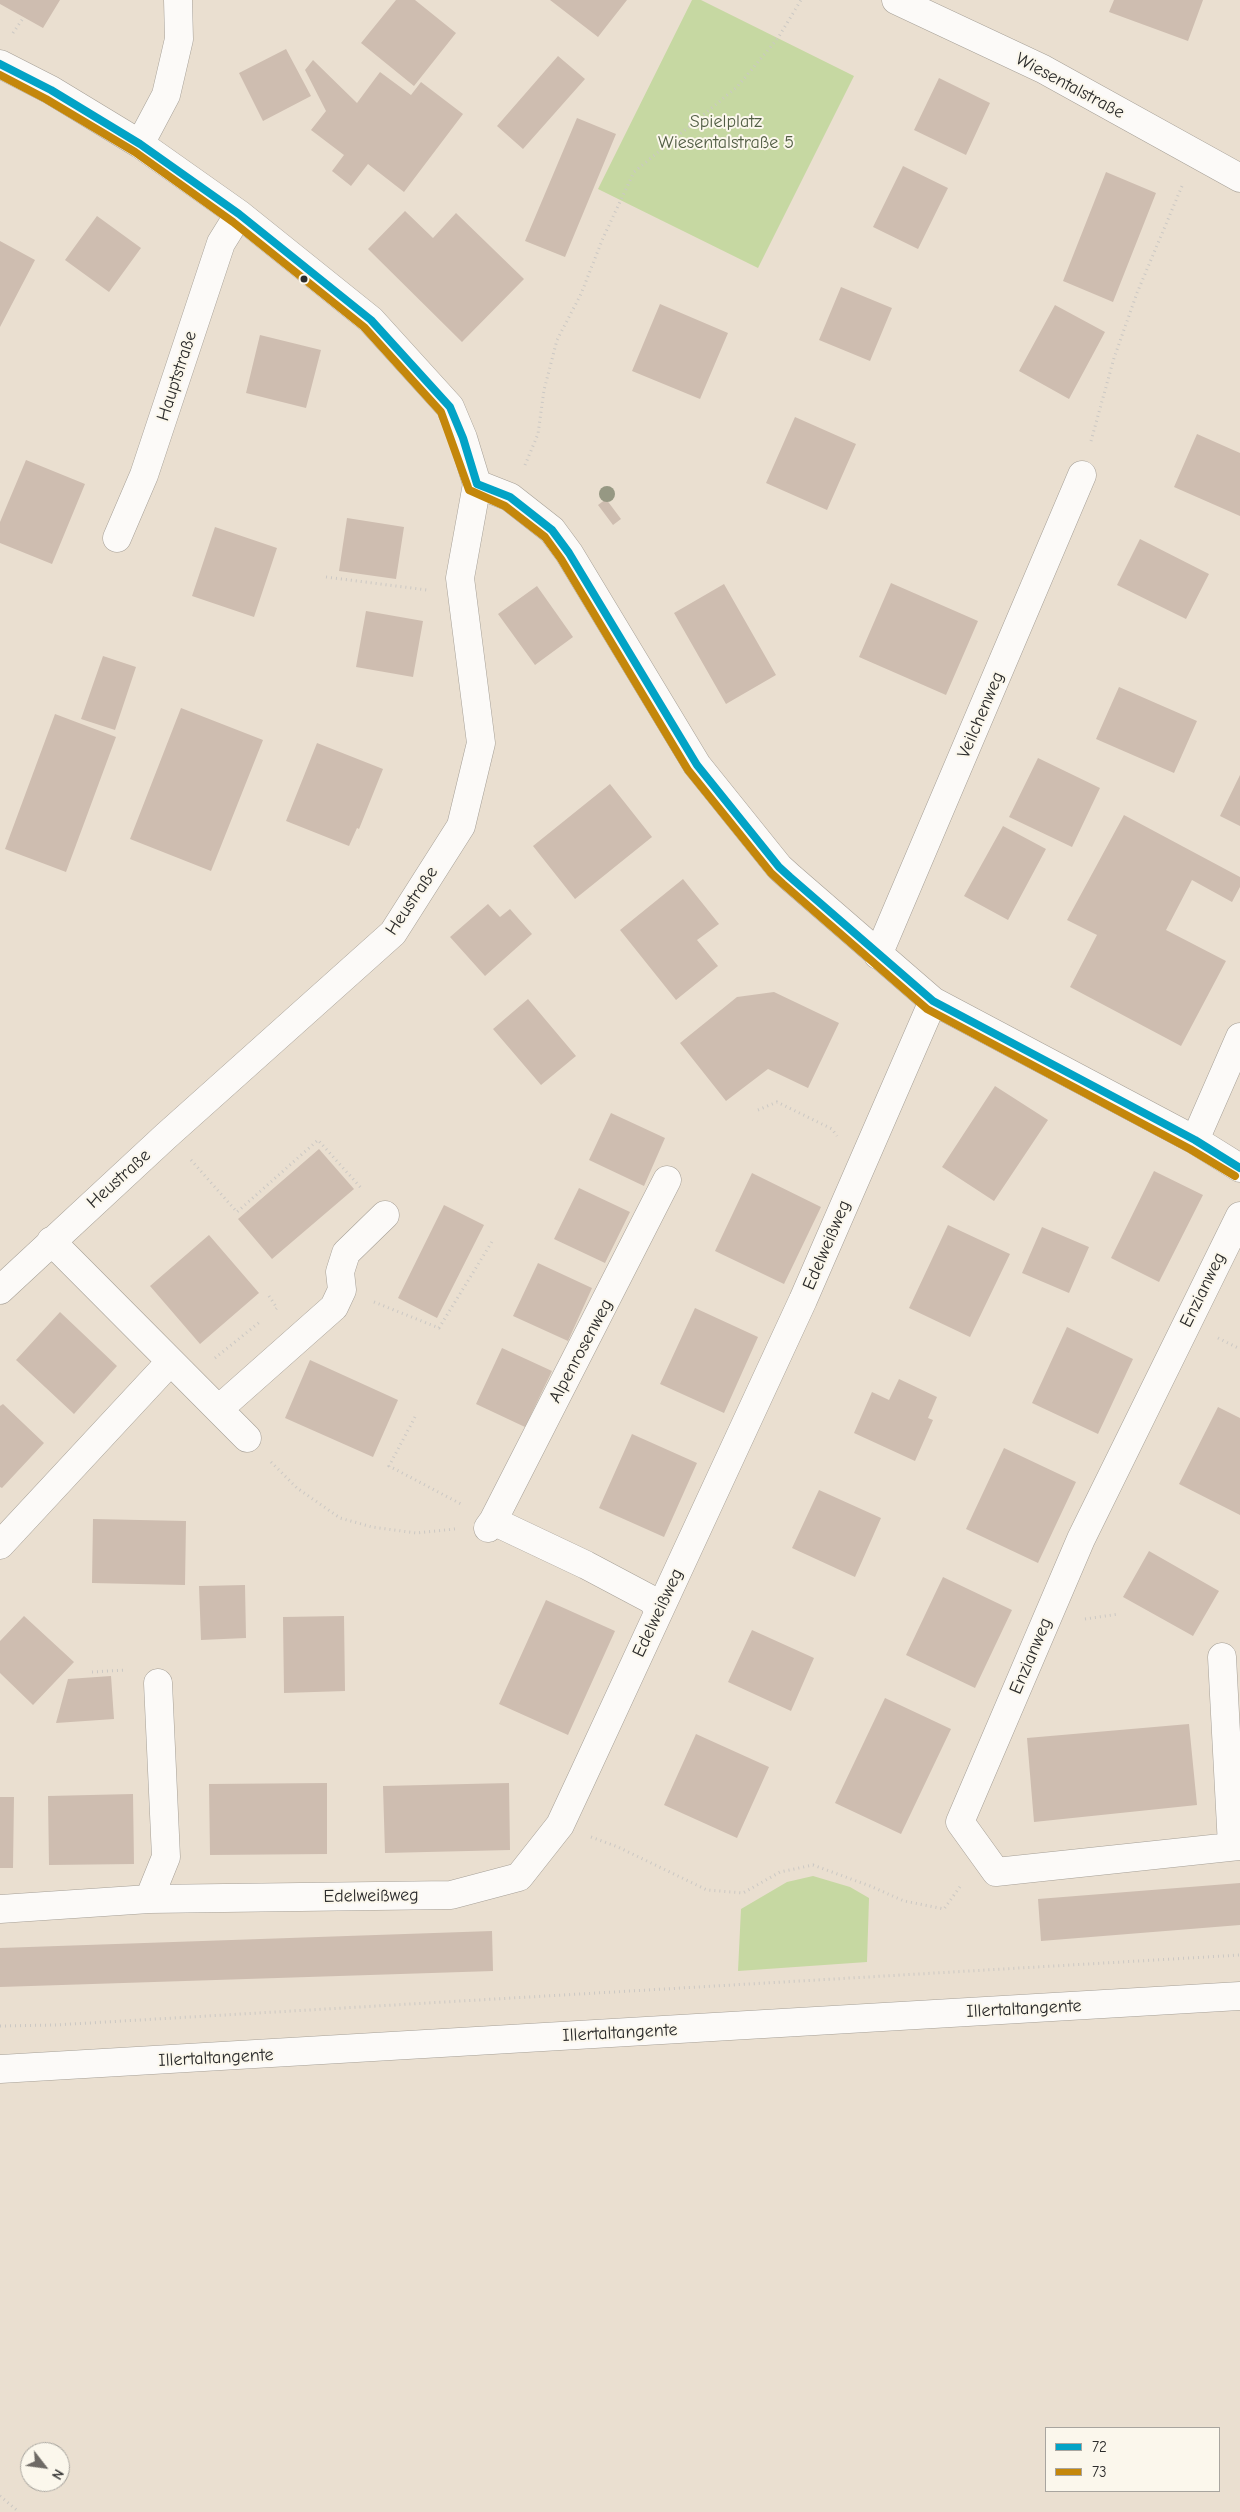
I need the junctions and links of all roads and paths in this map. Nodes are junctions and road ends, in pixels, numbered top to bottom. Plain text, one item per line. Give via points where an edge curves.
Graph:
1 (178, 0) edge
2 (801, 0) edge
3 (896, 0) edge
4 (0, 64) edge
5 (140, 144) junction
6 (1197, 154) junction
7 (1240, 178) edge
8 (239, 214) junction
9 (1082, 475) joint
10 (477, 484) junction
11 (510, 497) junction
12 (117, 538) dead end
13 (326, 577) dead end
14 (463, 595) junction
15 (878, 954) junction
16 (933, 1001) junction
17 (1240, 1037) edge
18 (758, 1110) dead end
19 (166, 1136) junction
20 (1195, 1140) junction
21 (1240, 1168) edge
22 (859, 1170) junction
23 (667, 1180) dead end
24 (385, 1215) joint
25 (1240, 1216) edge
26 (493, 1240) dead end
27 (51, 1241) junction
28 (0, 1290) edge
29 (342, 1290) junction
30 (269, 1296) dead end
31 (270, 1314) dead end
32 (263, 1320) dead end
33 (180, 1370) junction
34 (220, 1408) junction
35 (416, 1417) dead end
36 (248, 1438) joint
37 (491, 1525) junction
38 (0, 1545) edge
39 (659, 1611) junction
40 (1222, 1657) dead end
41 (158, 1683) dead end
42 (560, 1826) junction
43 (1236, 1846) edge
44 (985, 1857) junction
45 (149, 1899) junction
46 (0, 1909) edge
47 (1240, 1955) edge
48 (1240, 1996) edge
49 (0, 2026) edge
50 (0, 2069) edge
51 (0, 2496) edge
52 (19, 2512) edge

1 - 5 street via 179,39 166,95
2 - 11 path via 778,38 737,87 634,172 581,294 556,340 538,434
3 - 6 street, Wiesentalstraße via 1043,69
4 - 5 street via 52,90
5 - 8 street
6 - 7 street, Wiesentalstraße
6 - 9 path via 1164,224 1114,358
8 - 10 street via 371,320 438,393 450,407
8 - 12 street, Hauptstraße via 221,242 144,475
9 - 15 street, Veilchenweg
10 - 11 street
10 - 14 street, Heustraße via 460,578
11 - 15 street via 552,530 569,553 698,764 779,867
13 - 14 path
14 - 19 street, Heustraße via 481,743 461,826 393,933
15 - 16 street
16 - 20 street
16 - 22 street, Edelweißweg
17 - 20 street
18 - 22 path via 777,1102 832,1129
19 - 24 path via 176,1143 237,1212 318,1140
19 - 27 street, Heustraße
20 - 21 street
22 - 39 street, Edelweißweg via 803,1300
23 - 37 street, Alpenrosenweg
24 - 29 street via 346,1253 340,1272
25 - 44 street, Enzianweg via 1081,1539 960,1822
26 - 29 path via 440,1328
27 - 28 street, Heustraße
27 - 33 street
29 - 34 street via 334,1307
30 - 31 path via 277,1308
32 - 33 path
33 - 34 street
33 - 38 street
34 - 36 street
35 - 37 path via 389,1466
36 - 37 path via 297,1488 340,1518 372,1527 416,1533
37 - 39 street via 652,1600
39 - 42 street, Edelweißweg
40 - 43 street
41 - 45 street via 166,1857
42 - 44 path via 618,1847 707,1890 743,1893 780,1872 813,1865 904,1901 944,1909
42 - 45 street, Edelweißweg via 519,1877 452,1894
43 - 44 street, Enzianweg via 996,1872
45 - 46 street, Edelweißweg
47 - 49 path
48 - 50 street, Illertaltangente
51 - 52 path

